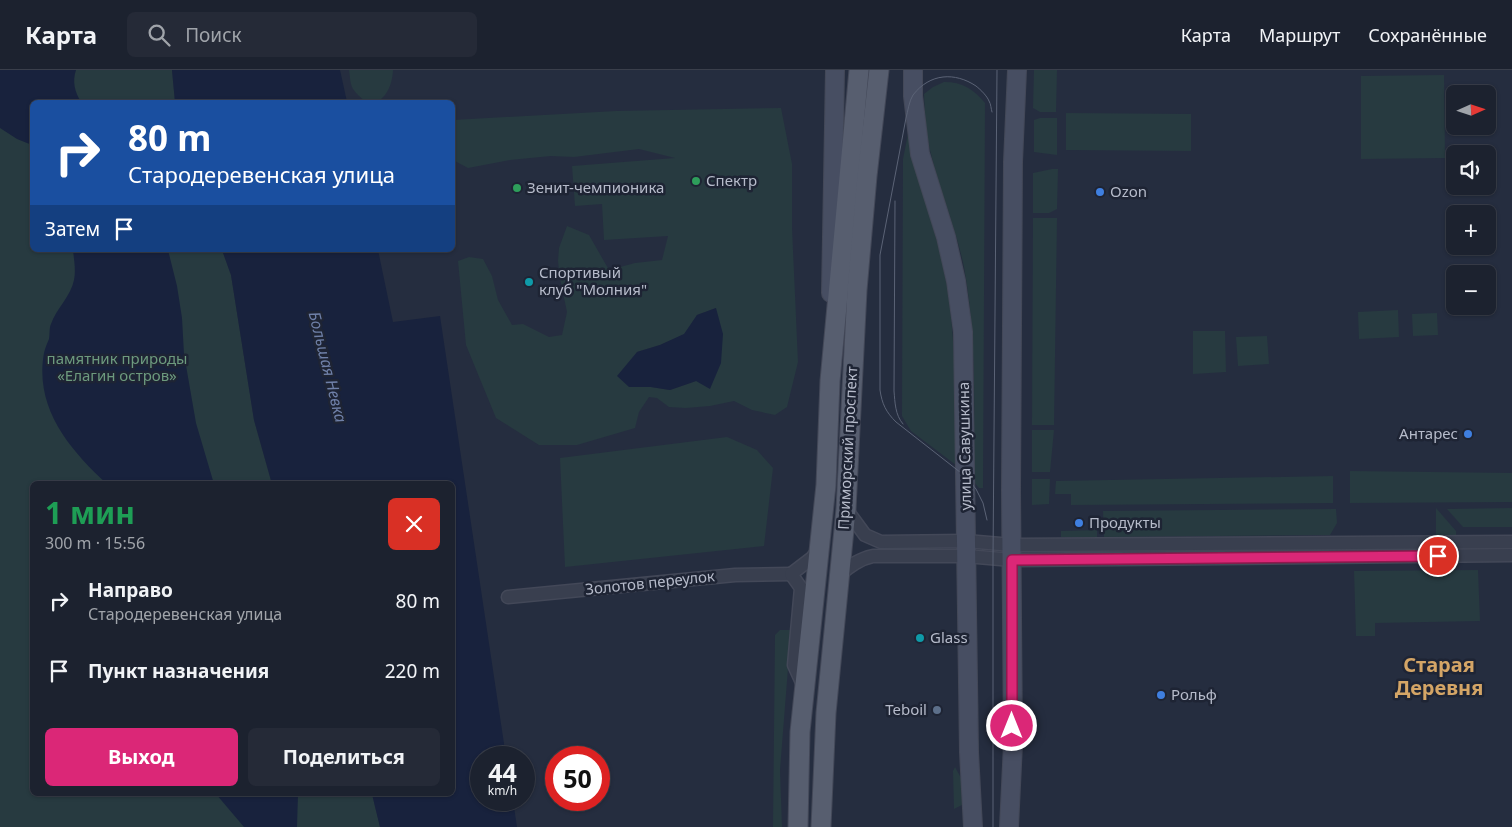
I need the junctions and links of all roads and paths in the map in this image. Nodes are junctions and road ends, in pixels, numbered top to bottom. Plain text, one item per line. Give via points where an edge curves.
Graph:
1 (835, 70) edge
2 (859, 70) edge
3 (879, 70) edge
4 (913, 70) edge
5 (1017, 70) edge
6 (830, 381) junction
7 (846, 509) junction
8 (1512, 542) edge
9 (820, 548) junction
10 (966, 549) junction
11 (1012, 552) junction
12 (1512, 555) edge
13 (791, 574) junction
14 (839, 575) junction
15 (508, 597) dead end
16 (805, 688) junction
17 (798, 827) edge
18 (822, 827) edge
19 (973, 827) edge
20 (1009, 827) edge

1 - 6 main road, Приморский проспект
2 - 6 main road, Приморский проспект
3 - 7 main road, Приморский проспект via 857,290
4 - 10 main road, улица Савушкина via 912,96 920,154 948,246 963,332
5 - 11 main road via 1013,162
6 - 9 main road, Приморский проспект
7 - 10 street via 865,535 881,542
7 - 14 main road, Приморский проспект
8 - 11 street
9 - 13 street
9 - 16 main road, Приморский проспект
10 - 11 street
10 - 14 street via 863,558
10 - 19 main road, улица Савушкина
11 - 12 street
11 - 20 main road
13 - 15 street, Золотов переулок via 735,575
13 - 16 street via 801,588 794,665
14 - 18 main road, Приморский проспект via 826,713
16 - 17 main road, Приморский проспект via 800,732

